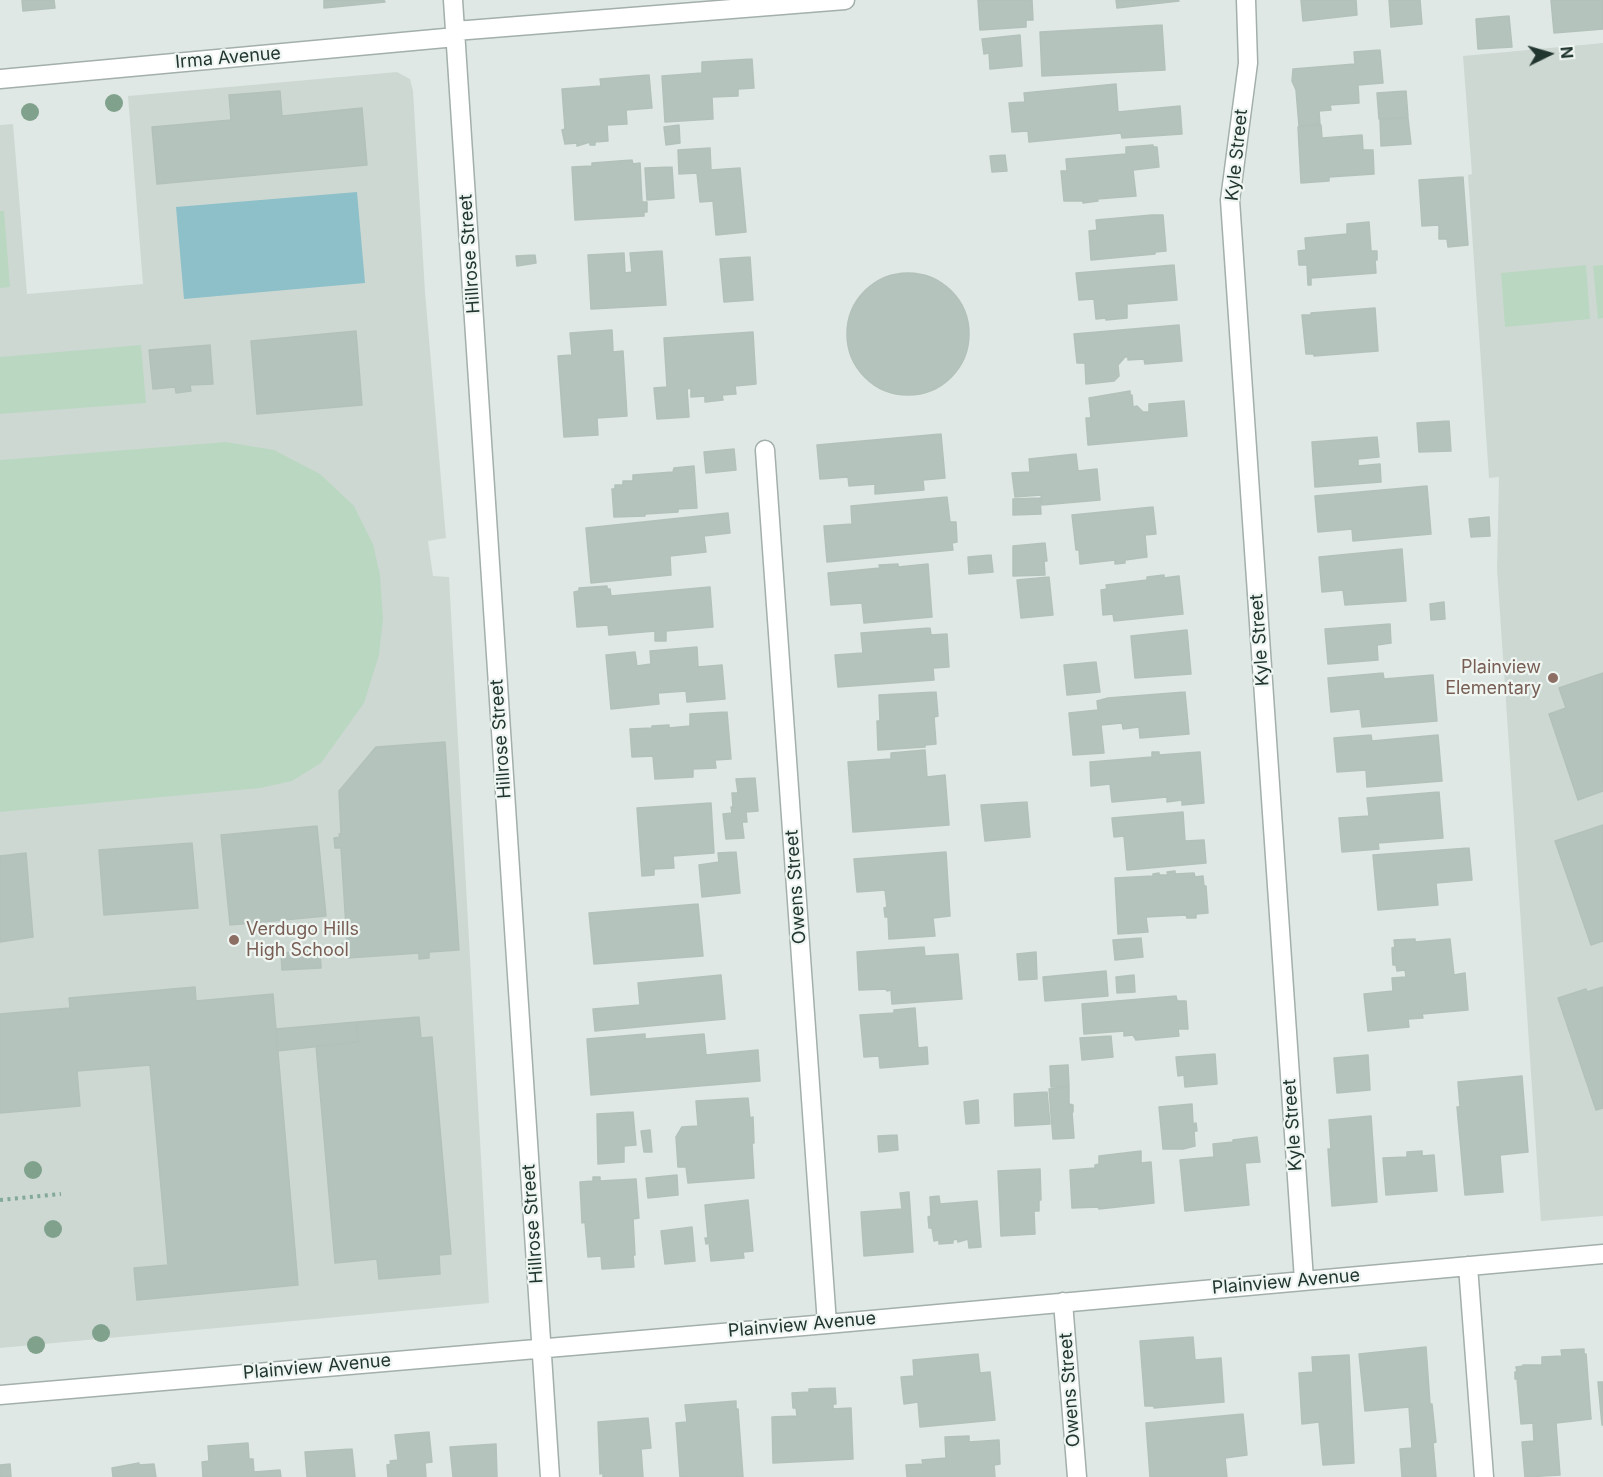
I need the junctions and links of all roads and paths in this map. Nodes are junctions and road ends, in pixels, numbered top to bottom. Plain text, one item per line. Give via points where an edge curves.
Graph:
1 (453, 0) edge
2 (845, 0) edge
3 (1246, 0) edge
4 (456, 34) junction
5 (0, 79) edge
6 (765, 450) dead end
7 (62, 1194) dead end
8 (0, 1200) edge
9 (1603, 1254) edge
10 (1468, 1266) junction
11 (1304, 1280) junction
12 (1063, 1302) junction
13 (827, 1324) junction
14 (541, 1347) junction
15 (0, 1395) edge
16 (550, 1477) edge
17 (1077, 1477) edge
18 (1484, 1477) edge

1 - 4 street, Hillrose Street
2 - 4 street, Irma Avenue
3 - 11 street, Kyle Street via 1248,63 1230,200
4 - 5 street, Irma Avenue
4 - 14 street, Hillrose Street
6 - 13 street, Owens Street
7 - 8 path
9 - 10 street, Plainview Avenue
10 - 11 street, Plainview Avenue
10 - 18 street
11 - 12 street, Plainview Avenue
12 - 13 street, Plainview Avenue
12 - 17 street, Owens Street
13 - 14 street, Plainview Avenue
14 - 15 street, Plainview Avenue
14 - 16 street, Hillrose Street

